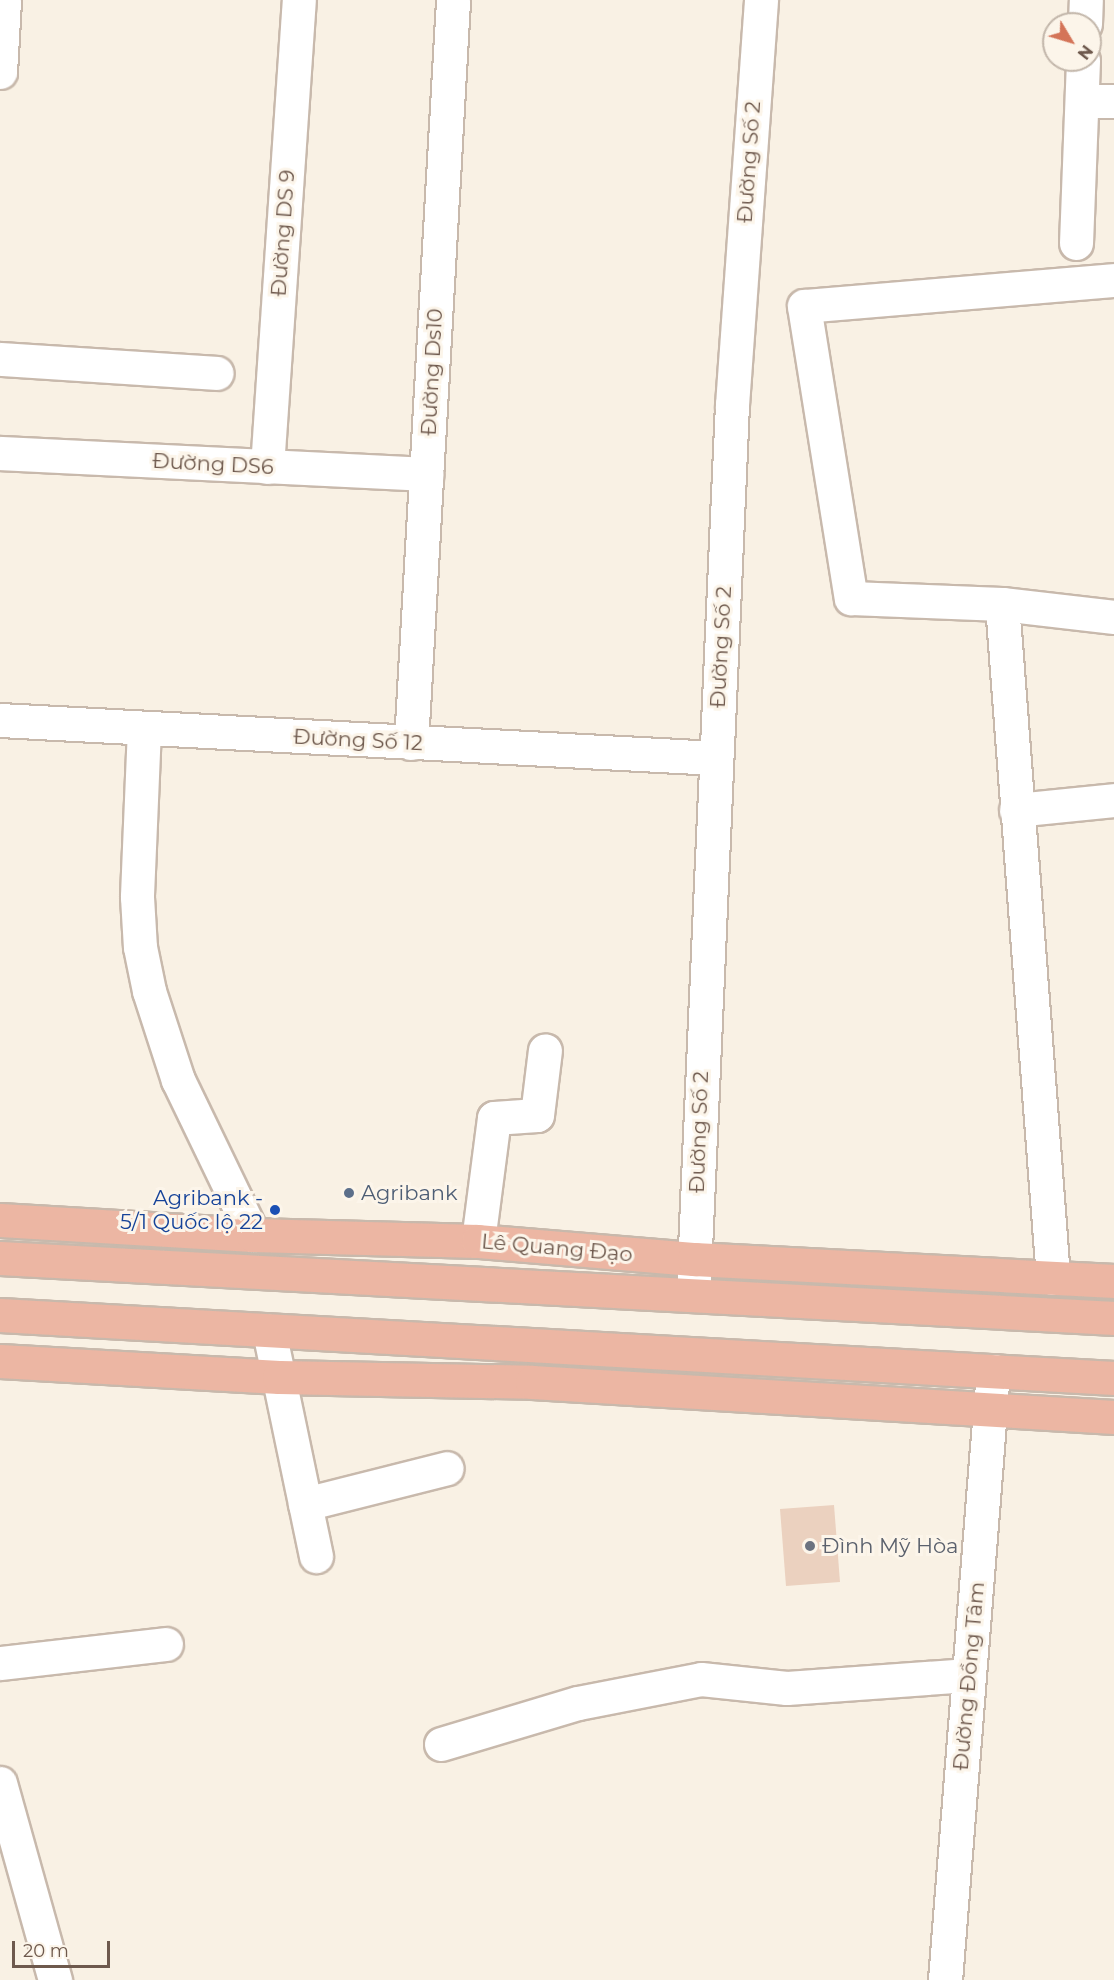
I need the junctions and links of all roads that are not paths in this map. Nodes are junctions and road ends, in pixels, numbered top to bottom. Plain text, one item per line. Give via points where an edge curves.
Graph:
1 (4, 0) edge
2 (299, 0) edge
3 (453, 0) edge
4 (761, 0) edge
5 (0, 72) edge
6 (1083, 72) edge
7 (1082, 101) junction
8 (1114, 101) edge
9 (1076, 243) dead end
10 (1114, 280) edge
11 (0, 359) edge
12 (217, 373) dead end
13 (0, 453) edge
14 (267, 466) junction
15 (426, 474) junction
16 (1002, 604) junction
17 (1114, 617) edge
18 (0, 720) edge
19 (144, 728) junction
20 (411, 743) junction
21 (715, 758) junction
22 (1114, 800) edge
23 (1016, 810) junction
24 (545, 1050) dead end
25 (0, 1220) edge
26 (253, 1236) junction
27 (478, 1242) junction
28 (0, 1258) edge
29 (694, 1259) junction
30 (1053, 1278) junction
31 (1114, 1281) edge
32 (693, 1294) junction
33 (0, 1316) edge
34 (1114, 1318) edge
35 (269, 1331) junction
36 (0, 1361) edge
37 (993, 1371) junction
38 (279, 1377) junction
39 (1114, 1378) edge
40 (991, 1410) junction
41 (1114, 1417) edge
42 (447, 1468) dead end
43 (305, 1504) junction
44 (316, 1556) dead end
45 (166, 1644) dead end
46 (0, 1663) edge
47 (969, 1675) junction
48 (441, 1744) dead end
49 (3, 1802) edge
50 (55, 1980) edge
51 (945, 1980) edge

1 - 5 street
2 - 14 street, Đường DS 9
3 - 15 street, Đường Ds10
4 - 21 street, Đường Số 2 via 732,405
6 - 7 street
7 - 8 street
7 - 9 street
10 - 16 street via 804,306 851,598
11 - 12 street
13 - 14 street, Đường DS6
14 - 15 street, Đường DS6
15 - 20 street, Đường Ds10
16 - 17 street
16 - 23 street
18 - 19 street, Đường Số 12
19 - 20 street, Đường Số 12
19 - 26 street via 137,897 140,947 147,980 178,1080
20 - 21 street, Đường Số 12
21 - 29 street, Đường Số 2
22 - 23 street
23 - 30 street
24 - 27 street via 537,1115 494,1118
25 - 26 highway, Lê Quang Đạo
26 - 27 highway, Lê Quang Đạo
27 - 29 highway, Lê Quang Đạo
28 - 32 highway, Lê Quang Đạo
29 - 30 highway, Lê Quang Đạo
29 - 32 street, Đường Số 2
30 - 31 highway, Lê Quang Đạo
32 - 34 highway, Lê Quang Đạo
33 - 35 highway
35 - 37 highway
35 - 38 street
36 - 38 highway
37 - 39 highway
37 - 40 street, Đường Đồng Tâm
38 - 40 highway via 532,1382
38 - 43 street
40 - 41 highway
40 - 47 street, Đường Đồng Tâm
42 - 43 street
43 - 44 street
45 - 46 street
47 - 48 street via 787,1688 701,1679 578,1702
47 - 51 street, Đường Đồng Tâm
49 - 50 street

